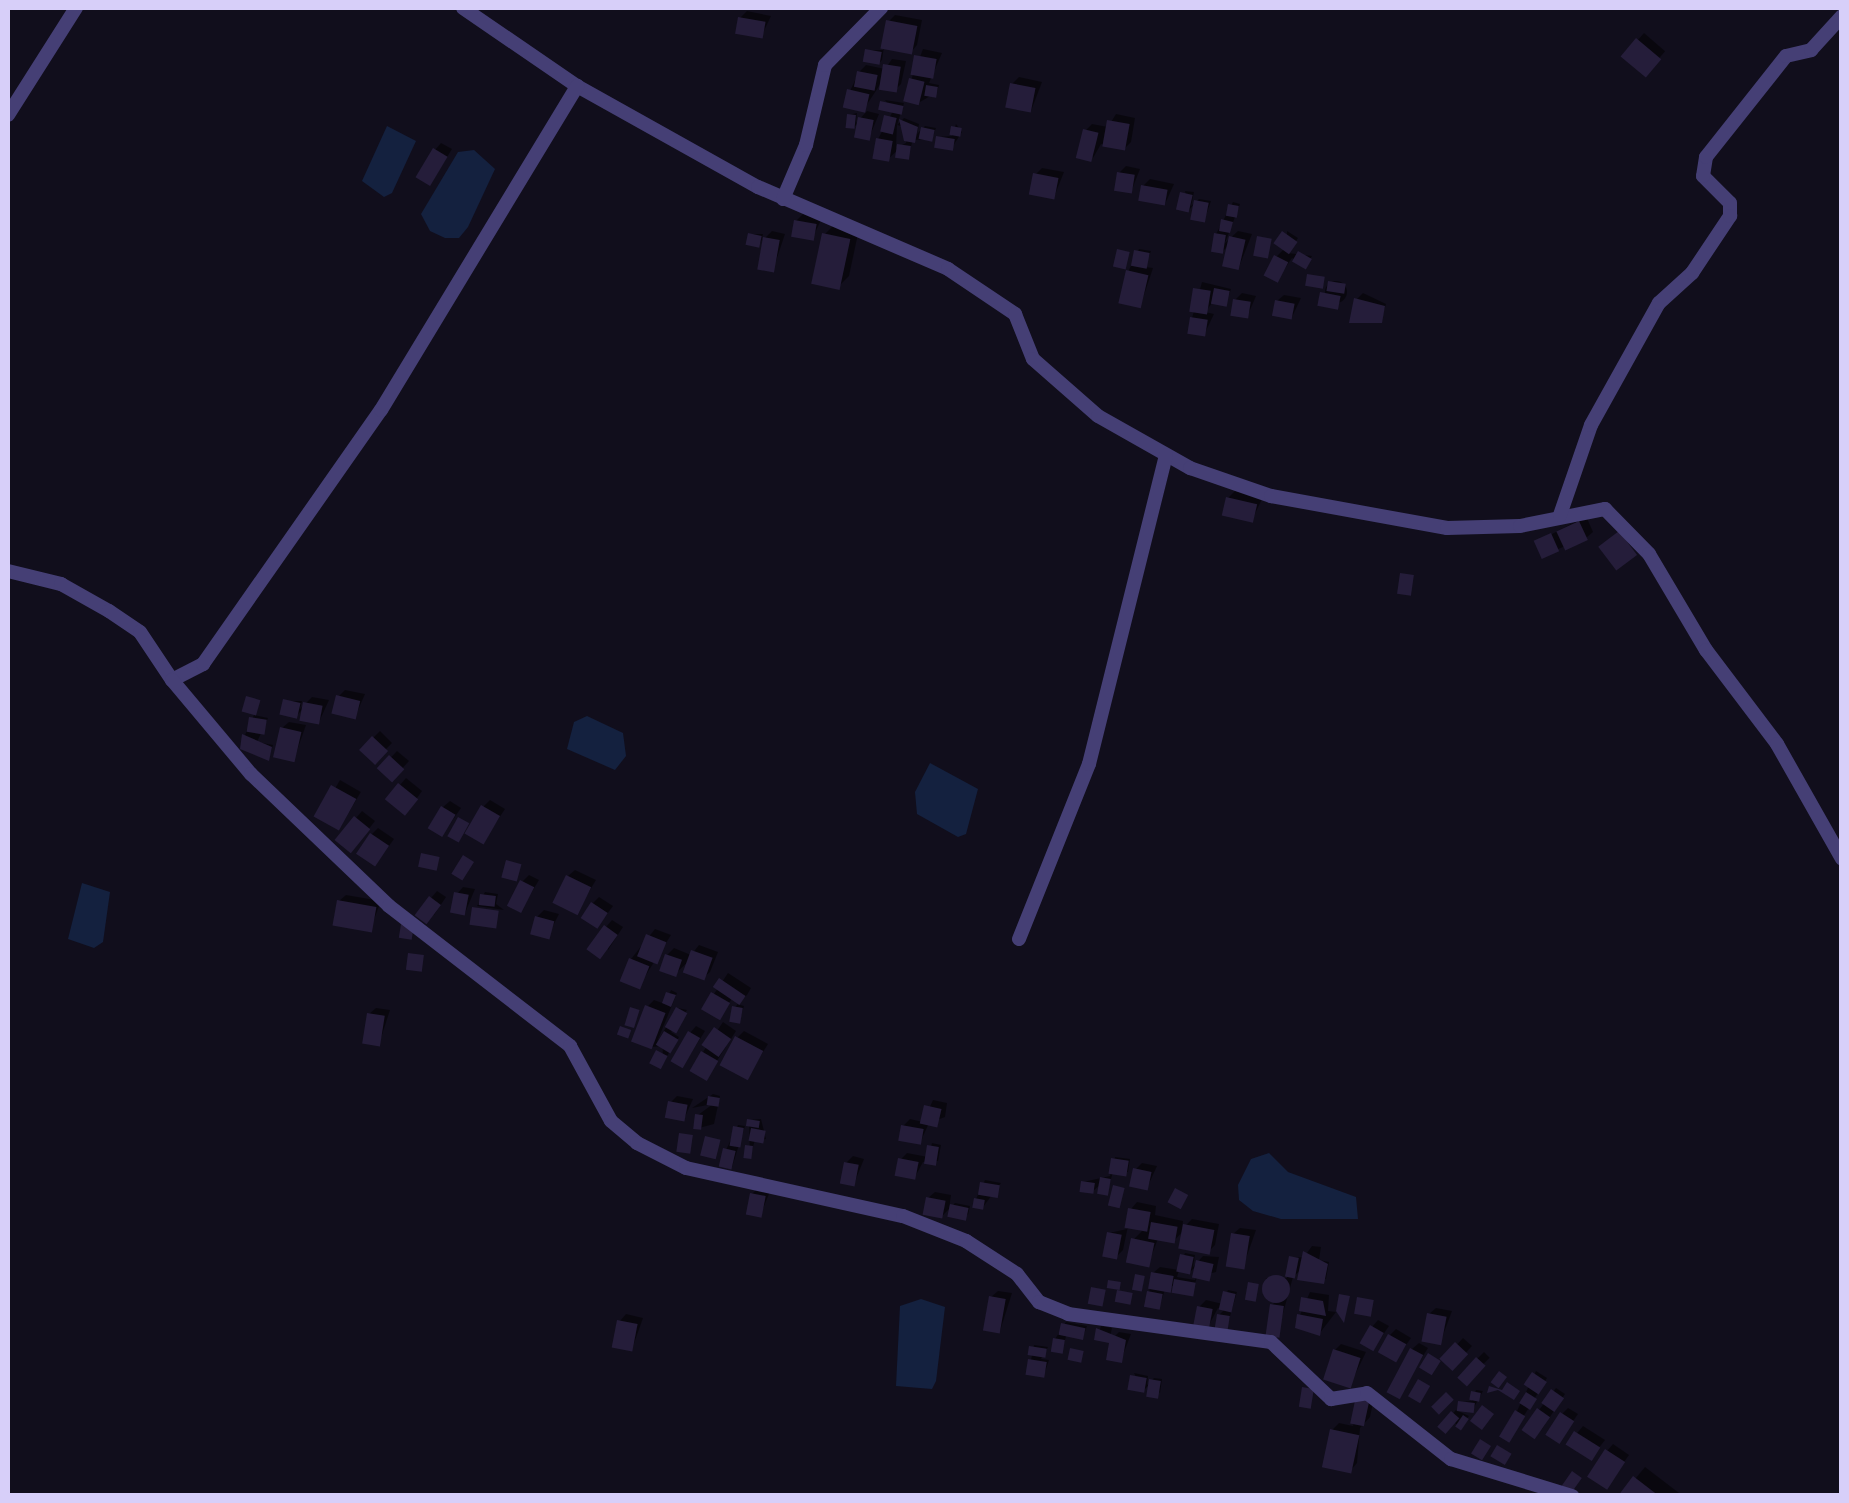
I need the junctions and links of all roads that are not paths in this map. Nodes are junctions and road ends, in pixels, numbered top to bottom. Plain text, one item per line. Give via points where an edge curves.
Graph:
1 (76, 8) edge
2 (463, 8) edge
3 (881, 8) edge
4 (1842, 16) edge
5 (578, 86) junction
6 (8, 114) edge
7 (783, 199) junction
8 (1166, 455) junction
9 (1560, 516) junction
10 (8, 571) edge
11 (172, 680) junction
12 (1842, 860) edge
13 (1019, 939) dead end
14 (1572, 1496) edge

1 - 6 street
2 - 5 street
3 - 7 street via 825,66 806,145
4 - 9 street via 1811,50 1786,56 1706,157 1703,176 1730,204 1730,216 1692,273 1659,302 1591,425
5 - 7 street
5 - 11 street via 455,295 343,467 218,648 188,676
7 - 8 street via 962,278 1016,314 1033,360 1098,416
8 - 9 street via 1271,496 1373,519 1447,528 1520,526
8 - 13 street via 1089,764
9 - 12 street via 1605,509 1632,529 1706,650 1777,744
10 - 11 street via 60,584 109,610 140,632
11 - 14 street via 252,774 389,906 570,1046 611,1120 637,1143 686,1168 746,1185 903,1216 966,1242 1017,1274 1039,1302 1068,1314 1271,1342 1330,1399 1367,1393 1450,1459

